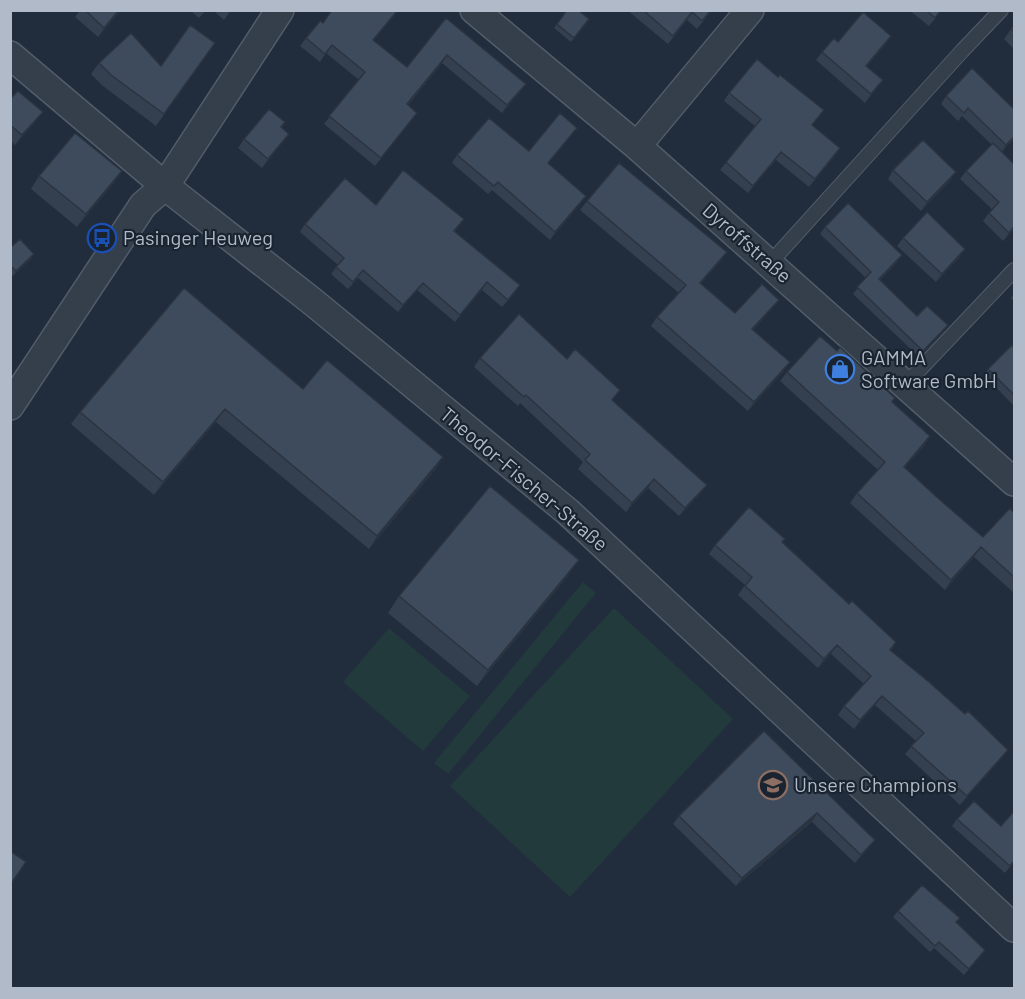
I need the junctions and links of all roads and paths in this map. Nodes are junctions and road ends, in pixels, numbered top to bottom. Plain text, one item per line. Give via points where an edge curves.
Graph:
1 (280, 10) edge
2 (474, 10) edge
3 (750, 10) edge
4 (1001, 10) edge
5 (10, 55) edge
6 (637, 146) junction
7 (165, 186) junction
8 (771, 263) junction
9 (1014, 270) edge
10 (906, 384) junction
11 (14, 394) edge
12 (1014, 482) edge
13 (1014, 928) edge

1 - 7 street
2 - 6 street, Dyroffstraße
3 - 6 street
4 - 8 lane
5 - 7 street, Theodor-Fischer-Straße
6 - 8 street, Dyroffstraße
7 - 11 street via 143,205
7 - 13 street, Theodor-Fischer-Straße via 568,512
8 - 10 street, Dyroffstraße
9 - 10 lane
10 - 12 street, Dyroffstraße

